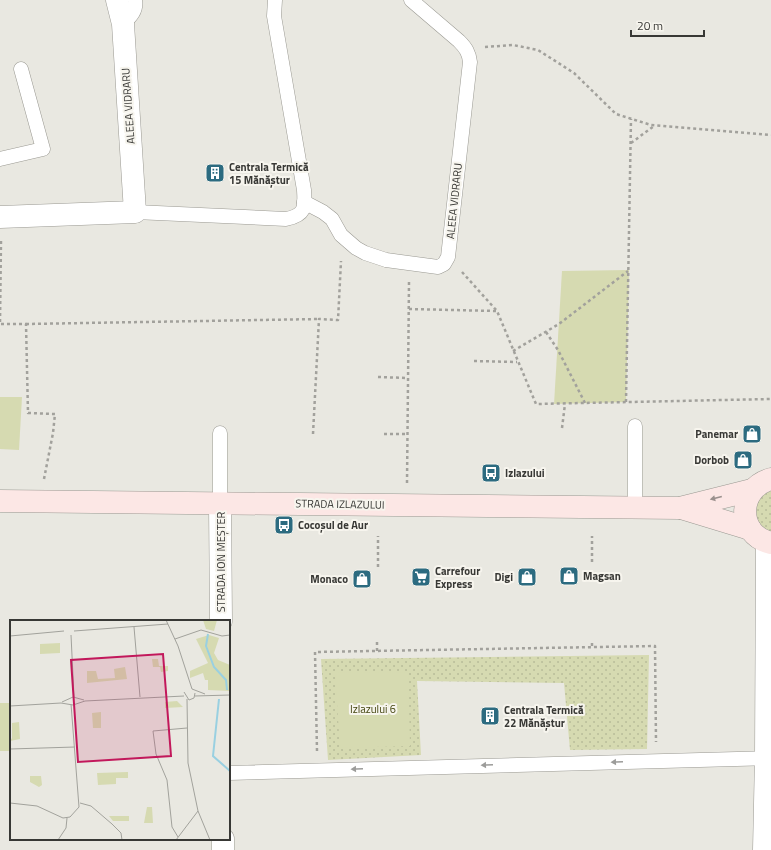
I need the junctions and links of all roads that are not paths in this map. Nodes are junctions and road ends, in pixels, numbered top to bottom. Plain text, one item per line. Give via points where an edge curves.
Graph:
1 (117, 0) edge
2 (135, 0) edge
3 (274, 0) edge
4 (411, 0) edge
5 (123, 24) junction
6 (20, 69) dead end
7 (0, 159) edge
8 (304, 202) junction
9 (135, 212) junction
10 (0, 217) edge
11 (635, 426) dead end
12 (220, 433) dead end
13 (771, 462) edge
14 (761, 484) edge
15 (0, 502) edge
16 (220, 503) junction
17 (635, 507) junction
18 (680, 508) junction
19 (750, 529) junction
20 (769, 543) edge
21 (221, 620) edge
22 (769, 757) edge
23 (230, 773) edge
24 (764, 850) edge

1 - 5 street, ALEEA VIDRARU
2 - 5 lane via 133,15
3 - 8 lane via 274,16
4 - 8 lane, ALEEA VIDRARU via 466,48 469,55 448,257 444,264 438,267 386,260 365,253 341,235 332,219
5 - 9 street, ALEEA VIDRARU
6 - 7 lane via 43,149
8 - 9 lane via 302,212 296,217 286,219
9 - 10 street
11 - 17 lane
12 - 16 lane
13 - 14 main road
14 -> 18 main road, STRADA IZLAZULUI
14 - 19 main road via 747,498 744,509
15 - 16 main road, STRADA IZLAZULUI
16 - 17 main road, STRADA IZLAZULUI
16 - 21 street, STRADA ION MEȘTER
17 - 18 main road, STRADA IZLAZULUI
18 - 19 main road, STRADA IZLAZULUI
19 - 20 main road, STRADA IZLAZULUI via 754,535
20 - 22 street
22 -> 23 lane
22 - 24 street

